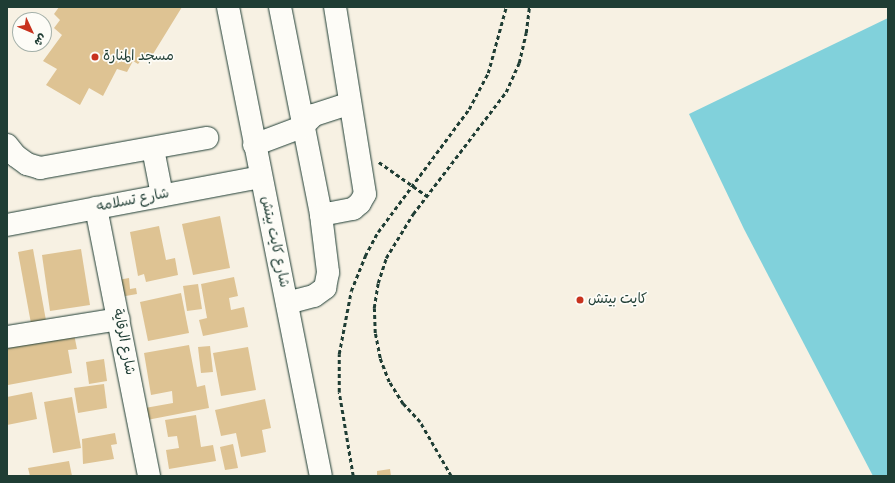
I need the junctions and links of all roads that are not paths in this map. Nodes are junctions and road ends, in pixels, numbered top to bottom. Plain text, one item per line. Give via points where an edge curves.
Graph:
1 (228, 7) edge
2 (280, 7) edge
3 (335, 7) edge
4 (350, 103) junction
5 (302, 127) junction
6 (207, 138) dead end
7 (7, 145) edge
8 (254, 145) junction
9 (153, 149) junction
10 (260, 177) junction
11 (162, 195) junction
12 (96, 208) junction
13 (321, 215) junction
14 (7, 225) edge
15 (286, 303) junction
16 (119, 319) junction
17 (7, 337) edge
18 (149, 476) edge
19 (321, 476) edge

1 - 8 street, شارع كايت بيتش
2 - 5 street
3 - 4 street
4 - 5 street via 314,115
4 - 13 street via 365,194 353,209
5 - 8 street
5 - 13 street
6 - 9 street
7 - 9 street via 27,164 40,168
8 - 10 street, شارع كايت بيتش
9 - 11 street
10 - 11 street, شارع تسلامه
10 - 15 street, شارع كايت بيتش
11 - 12 street, شارع تسلامه
12 - 14 street, شارع تسلامه
12 - 16 street, شارع الرقاية
13 - 15 street via 328,272 325,288 314,296
15 - 19 street, شارع كايت بيتش
16 - 17 street
16 - 18 street, شارع الرقاية

